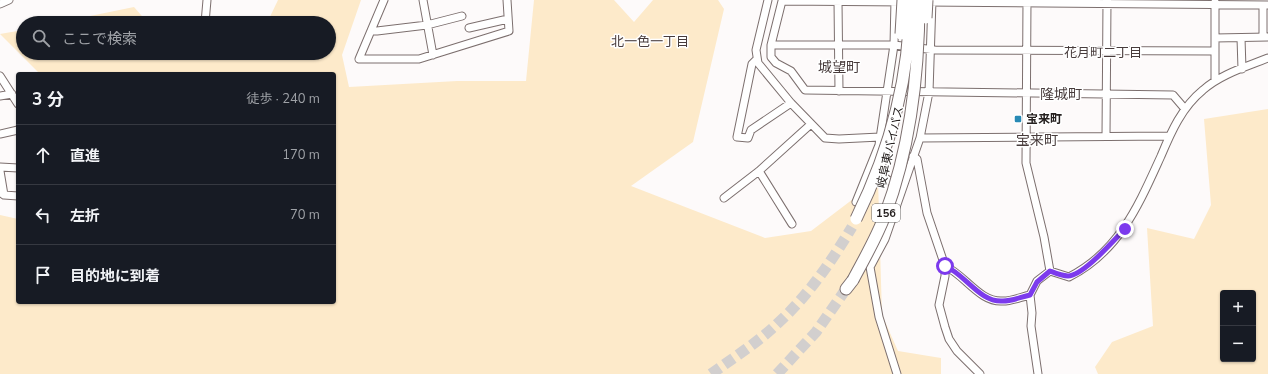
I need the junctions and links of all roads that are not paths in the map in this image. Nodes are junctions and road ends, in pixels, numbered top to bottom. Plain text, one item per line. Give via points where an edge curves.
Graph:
1 (8, 0) edge
2 (207, 0) edge
3 (384, 0) edge
4 (423, 0) edge
5 (506, 0) edge
6 (766, 0) edge
7 (910, 0) edge
8 (919, 0) edge
9 (838, 1) junction
10 (897, 1) edge
11 (930, 1) edge
12 (1027, 2) edge
13 (1107, 2) edge
14 (1215, 2) edge
15 (0, 4) edge
16 (1266, 5) edge
17 (206, 16) edge
18 (462, 16) dead end
19 (508, 19) junction
20 (427, 25) junction
21 (469, 28) dead end
22 (371, 31) junction
23 (1266, 37) edge
24 (1215, 38) junction
25 (1241, 38) junction
26 (837, 44) junction
27 (771, 45) junction
28 (894, 45) junction
29 (932, 50) junction
30 (1027, 50) junction
31 (1107, 51) junction
32 (1215, 51) junction
33 (433, 55) junction
34 (1268, 58) edge
35 (757, 59) junction
36 (1242, 69) junction
37 (0, 76) edge
38 (1215, 80) junction
39 (839, 91) junction
40 (887, 92) junction
41 (929, 92) junction
42 (1027, 92) junction
43 (1106, 93) junction
44 (12, 94) junction
45 (0, 96) edge
46 (16, 101) edge
47 (790, 103) junction
48 (1184, 109) junction
49 (896, 116) junction
50 (811, 124) junction
51 (16, 130) edge
52 (0, 134) edge
53 (1027, 136) junction
54 (1106, 136) junction
55 (1169, 136) junction
56 (880, 137) junction
57 (920, 138) junction
58 (907, 142) junction
59 (913, 156) junction
60 (0, 167) edge
61 (871, 167) junction
62 (16, 168) edge
63 (0, 171) edge
64 (759, 171) junction
65 (902, 189) junction
66 (2, 194) edge
67 (16, 196) edge
68 (724, 198) dead end
69 (856, 202) dead end
70 (854, 223) tunnel mouth
71 (792, 224) dead end
72 (945, 266) junction
73 (1050, 271) junction
74 (850, 285) tunnel mouth
75 (1030, 295) junction
76 (897, 374) edge
77 (980, 374) edge
78 (1038, 374) edge

1 - 15 street
2 - 17 street
3 - 22 street
4 - 20 street
5 - 19 street
6 - 35 street via 756,50
7 - 49 highway, 岐阜東バイパス / 156, bridge via 907,54
8 - 58 highway, 岐阜東バイパス / 156, bridge via 916,80
9 - 10 street
9 - 26 street
9 - 27 street via 782,0
10 - 11 street
10 - 28 street
10 - 49 highway, 156, bridge via 899,76 894,105
11 - 12 street
11 - 29 street
11 - 58 highway, 156, bridge via 922,84 913,137
12 - 13 street
12 - 30 street
13 - 14 street
13 - 31 street
14 - 16 street
14 - 24 street
16 - 23 street
18 - 20 street
19 - 21 street
19 - 33 street via 509,31
20 - 22 street
20 - 33 street
22 - 33 street via 359,59 418,59
23 - 25 street
24 - 25 street
24 - 32 street
25 - 36 street
26 - 27 street
26 - 28 street
26 - 39 street
27 - 39 street via 771,57 776,63 791,71 804,90
28 - 29 street
28 - 40 street
29 - 30 street
29 - 41 street
30 - 31 street
30 - 42 street
31 - 32 street
31 - 43 street
32 - 38 street
34 - 36 street
35 - 47 street
35 - 47 street via 752,64 737,137 748,138 752,130
36 - 38 street
37 - 44 street
38 - 48 street
39 - 40 street
40 - 41 street
40 - 56 street
41 - 42 street
41 - 57 street
42 - 43 street
42 - 53 street
43 - 48 street via 1173,95
43 - 54 street
44 - 45 street
44 - 46 street
47 - 50 street
48 - 55 street
49 - 70 highway, 岐阜東バイパス / 156, bridge via 869,193
50 - 56 street via 825,138
50 - 64 street
51 - 52 street
53 - 54 street
53 - 57 street
53 - 73 street via 1026,163
54 - 55 street
55 - 73 street via 1125,229 1097,259 1070,277
56 - 61 street
57 - 59 street
58 - 74 highway, 岐阜東バイパス / 156, bridge via 885,216
59 - 65 street
59 - 72 street via 917,158 927,213
60 - 62 street
61 - 65 street
61 - 69 street
63 - 66 street
64 - 68 street
64 - 71 street
65 - 76 street via 885,239 870,267 879,317
66 - 67 street
72 - 75 street via 991,300 1002,302
72 - 77 street via 946,276 939,305 945,327 957,351
73 - 75 street via 1037,282
75 - 78 street via 1031,326

